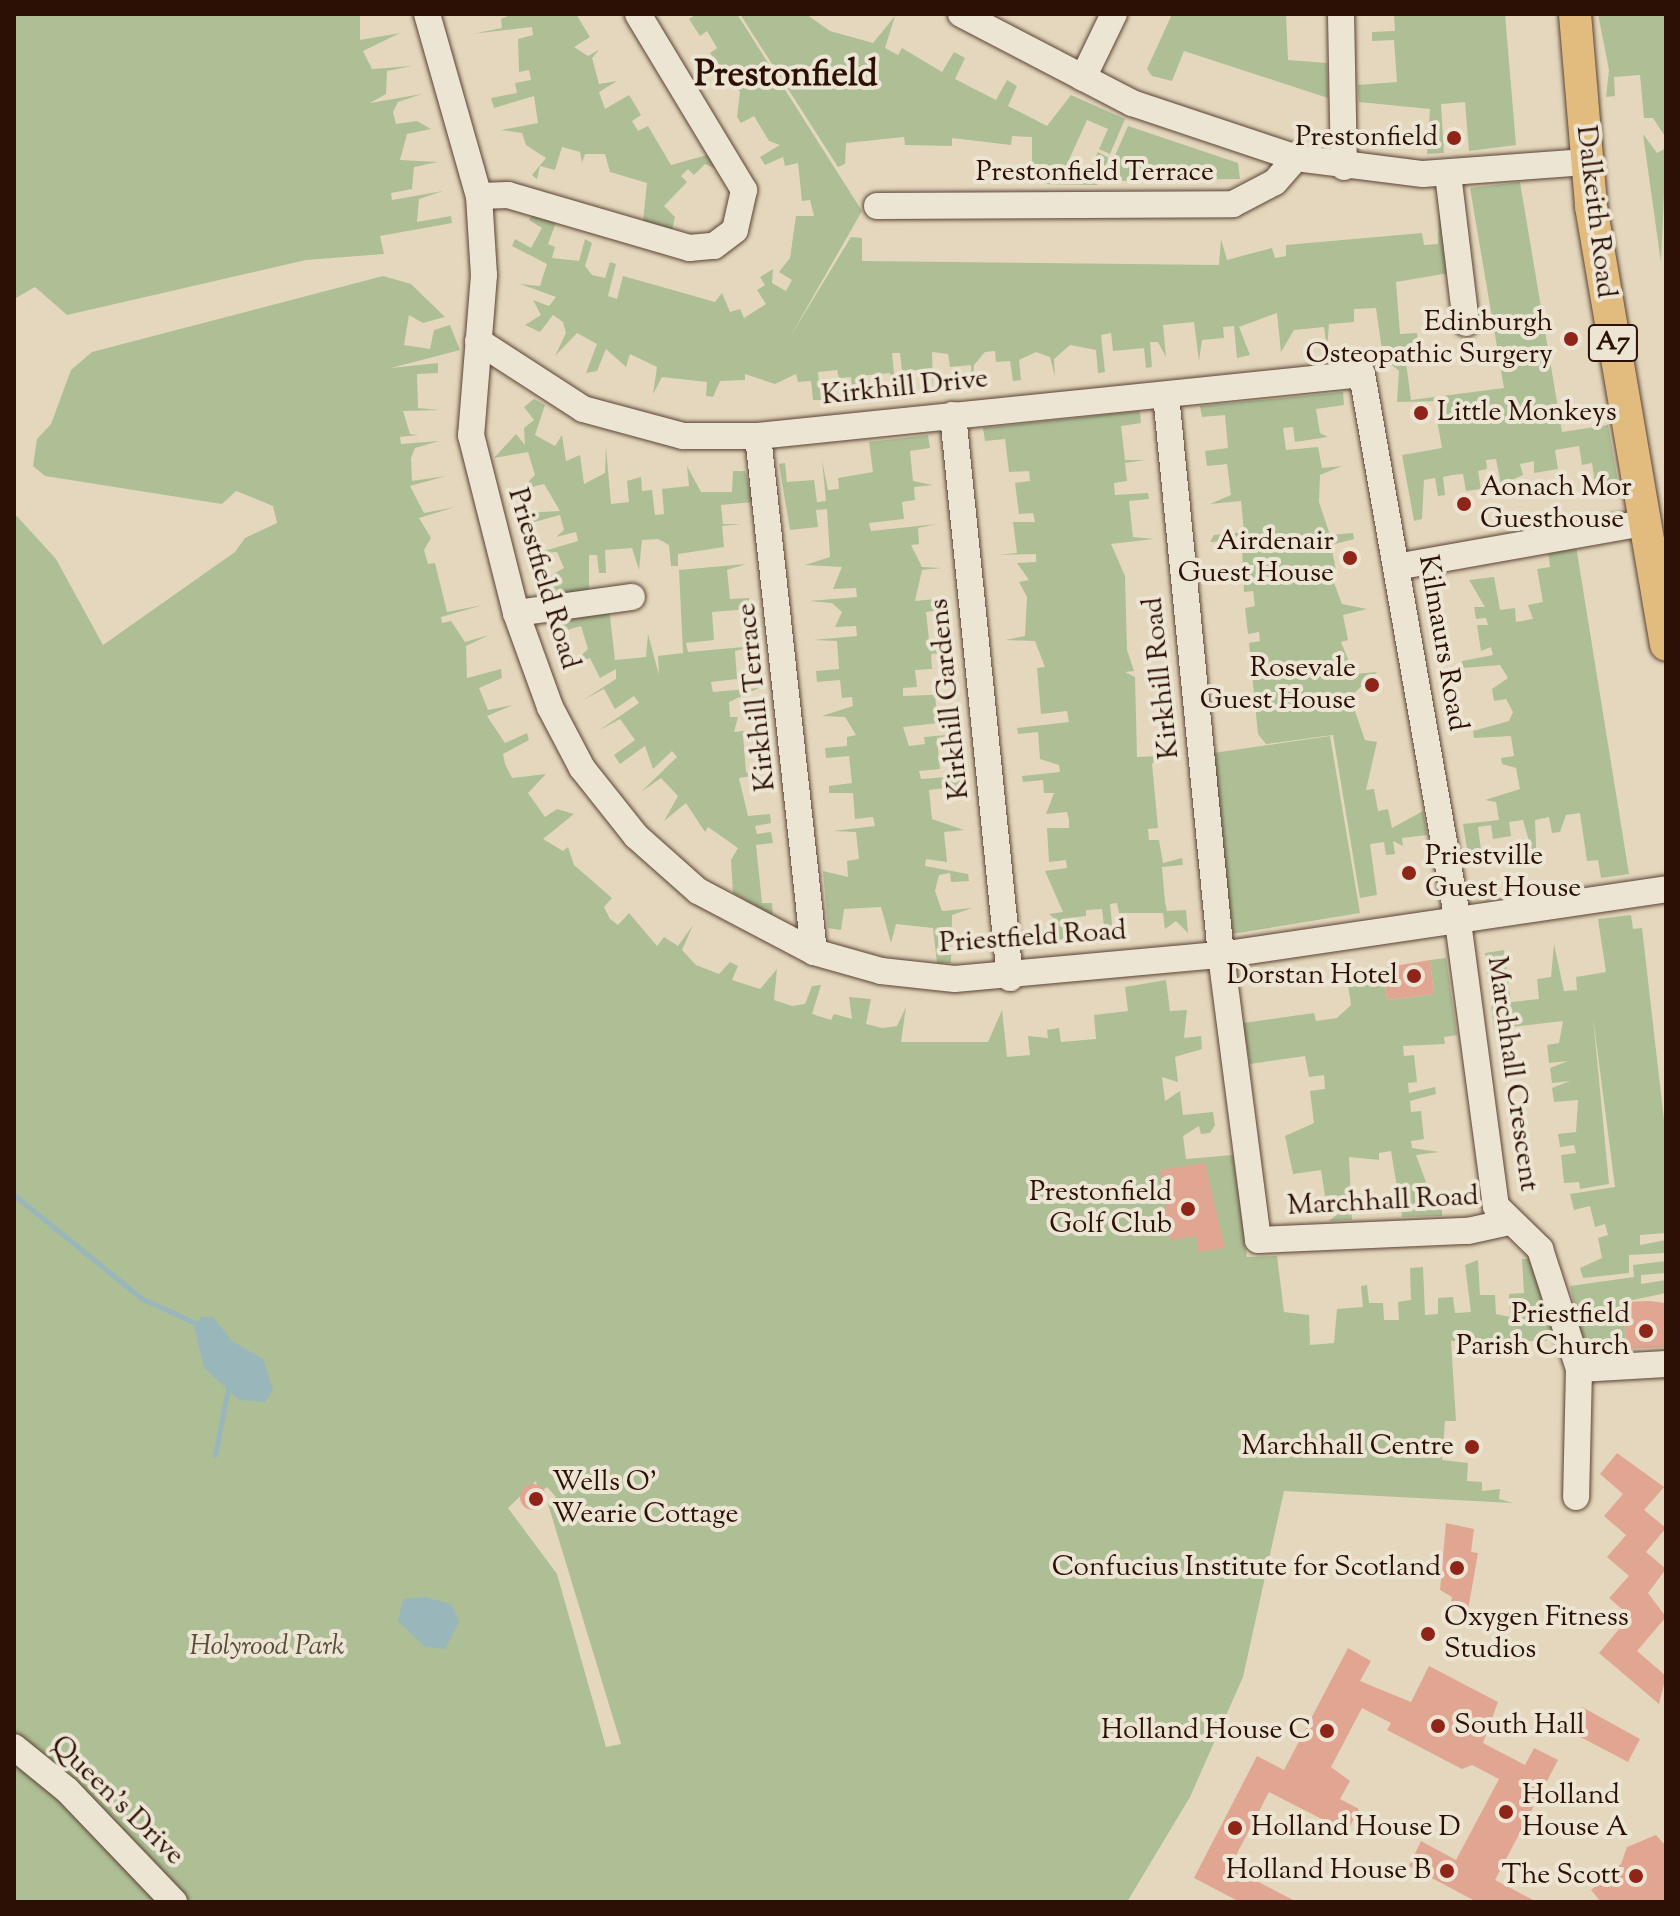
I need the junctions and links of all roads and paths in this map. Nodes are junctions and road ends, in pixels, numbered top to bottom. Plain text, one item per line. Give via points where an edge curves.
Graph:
1 (427, 14) edge
2 (638, 14) edge
3 (961, 14) edge
4 (1114, 14) edge
5 (1341, 14) edge
6 (1575, 14) edge
7 (1083, 78) junction
8 (1296, 158) junction
9 (1586, 162) junction
10 (1344, 167) junction
11 (1448, 174) junction
12 (479, 196) junction
13 (877, 206) dead end
14 (1463, 324) dead end
15 (478, 341) junction
16 (1362, 374) joint
17 (1166, 395) junction
18 (953, 415) junction
19 (758, 436) junction
20 (1643, 523) junction
21 (1396, 567) junction
22 (632, 597) dead end
23 (516, 613) junction
24 (1666, 645) edge
25 (1666, 889) edge
26 (1458, 922) junction
27 (814, 952) junction
28 (1221, 955) junction
29 (1010, 978) junction
30 (1509, 1222) junction
31 (1258, 1240) joint
32 (1666, 1364) edge
33 (1579, 1369) junction
34 (1576, 1497) dead end
35 (14, 1747) edge
36 (174, 1902) edge

1 - 12 street, Priestfield Road
2 - 12 street via 744,190 735,230 714,246 689,248 508,195
3 - 7 street
4 - 7 street
5 - 10 street
6 - 9 main road, Dalkeith Road / A7
7 - 8 street via 1194,127
8 - 10 street
8 - 13 street, Prestonfield Terrace via 1275,182 1233,204
9 - 11 street
9 - 20 main road, Dalkeith Road / A7
10 - 11 street
11 - 14 street
12 - 15 street, Priestfield Road
15 - 19 street, Kirkhill Drive via 562,398 615,421 683,436
15 - 23 street, Priestfield Road via 475,461
16 - 17 street, Kirkhill Drive
16 - 21 street, Kilmaurs Road
17 - 18 street, Kirkhill Drive
17 - 28 street, Kirkhill Road
18 - 19 street, Kirkhill Drive
18 - 29 street, Kirkhill Gardens
19 - 27 street, Kirkhill Terrace
20 - 21 street
20 - 24 main road, Dalkeith Road / A7
21 - 26 street, Kilmaurs Road
22 - 23 street
23 - 27 street, Priestfield Road via 550,707 614,811 698,891
25 - 26 street, Priestfield Road
26 - 28 street, Priestfield Road
26 - 30 street, Marchhall Crescent via 1496,1206
27 - 29 street, Priestfield Road via 905,975
28 - 29 street, Priestfield Road
28 - 31 street, Kirkhill Road
30 - 31 street, Marchhall Road via 1468,1231
30 - 33 street, Marchhall Crescent via 1540,1249
32 - 33 street
33 - 34 street, Marchhall Crescent
35 - 36 street, Queen's Drive via 67,1790

